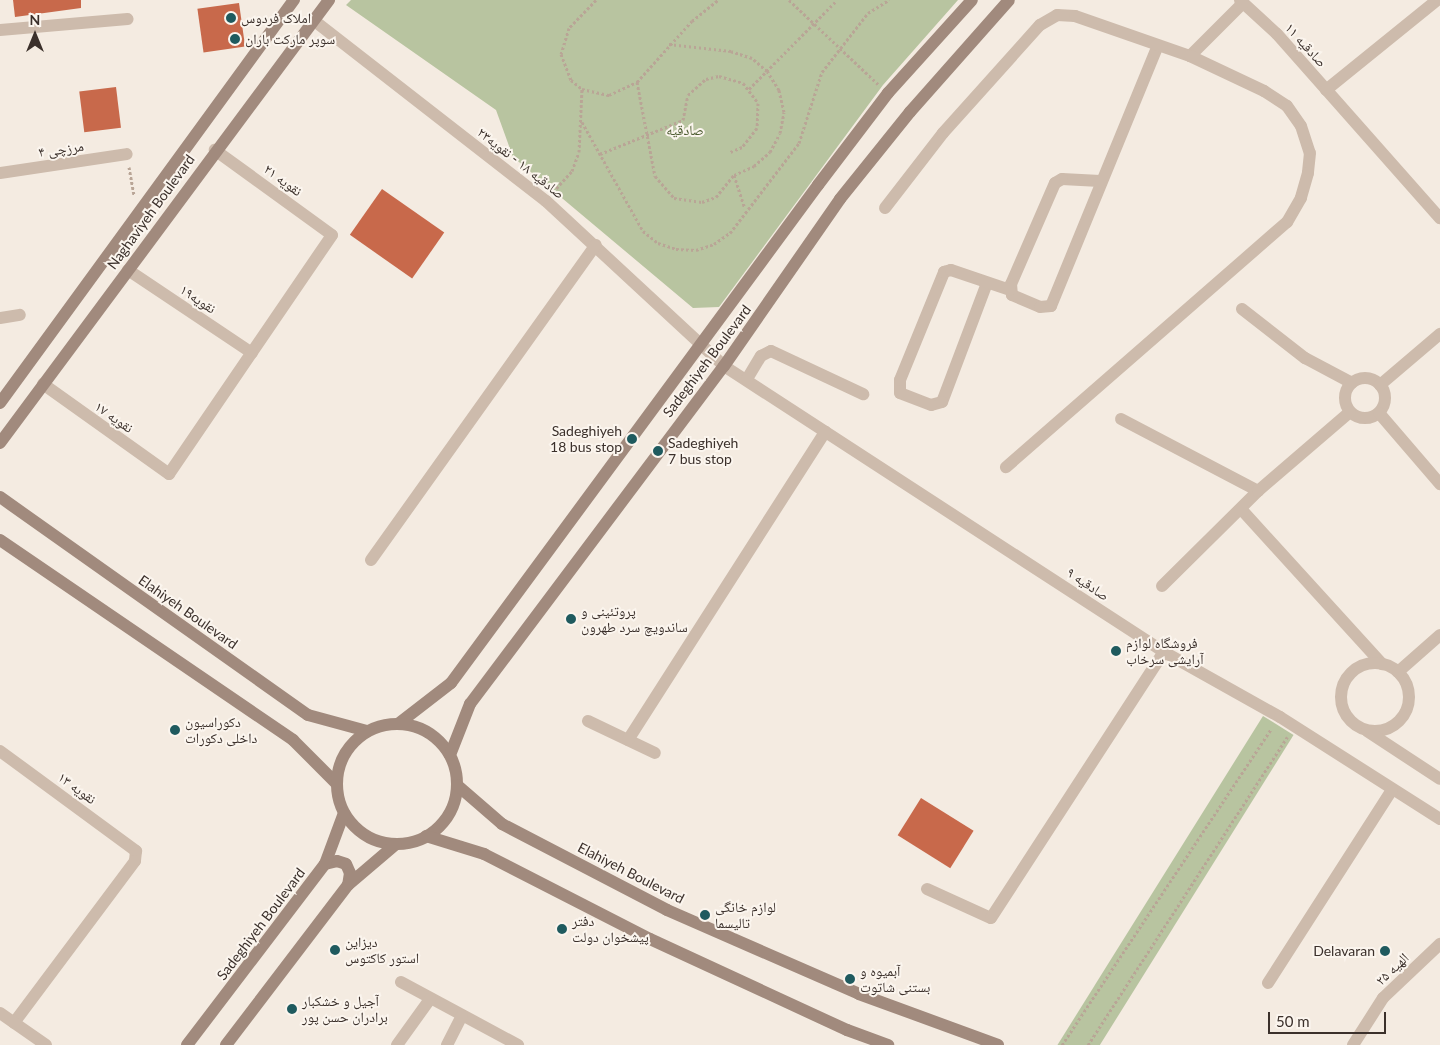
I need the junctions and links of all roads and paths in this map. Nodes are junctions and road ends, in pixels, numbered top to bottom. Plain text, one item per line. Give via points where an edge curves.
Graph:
1 (329, 0) edge
2 (596, 0) edge
3 (718, 0) edge
4 (788, 0) edge
5 (837, 0) edge
6 (889, 0) edge
7 (972, 0) edge
8 (1009, 0) edge
9 (1437, 0) edge
10 (288, 2) edge
11 (1242, 2) edge
12 (128, 19) dead end
13 (312, 19) junction
14 (814, 24) junction
15 (0, 30) edge
16 (668, 44) junction
17 (1157, 47) junction
18 (841, 49) junction
19 (1190, 56) junction
20 (767, 71) junction
21 (637, 82) junction
22 (582, 89) junction
23 (749, 89) junction
24 (1326, 90) junction
25 (888, 93) junction
26 (582, 122) junction
27 (647, 135) junction
28 (215, 150) junction
29 (730, 152) dead end
30 (127, 154) joint
31 (600, 154) junction
32 (0, 173) edge
33 (734, 175) junction
34 (1100, 181) junction
35 (546, 201) junction
36 (884, 208) dead end
37 (745, 209) junction
38 (138, 214) junction
39 (1440, 218) edge
40 (596, 245) junction
41 (128, 270) junction
42 (987, 283) junction
43 (1010, 290) junction
44 (1242, 309) dead end
45 (20, 315) dead end
46 (0, 318) edge
47 (1440, 334) edge
48 (699, 346) junction
49 (252, 353) junction
50 (724, 366) junction
51 (747, 379) junction
52 (1352, 383) junction
53 (42, 384) junction
54 (1380, 385) junction
55 (863, 394) dead end
56 (0, 403) edge
57 (1350, 412) junction
58 (1379, 414) junction
59 (1121, 419) dead end
60 (825, 432) junction
61 (0, 443) edge
62 (1006, 468) dead end
63 (1440, 484) edge
64 (1258, 491) junction
65 (0, 497) edge
66 (1240, 509) junction
67 (0, 540) edge
68 (371, 560) dead end
69 (1162, 586) dead end
70 (1440, 635) edge
71 (1164, 652) junction
72 (1382, 664) junction
73 (1398, 672) junction
74 (1280, 717) junction
75 (588, 721) dead end
76 (398, 724) junction
77 (1294, 726) junction
78 (367, 731) junction
79 (1367, 731) junction
80 (628, 740) junction
81 (0, 751) edge
82 (655, 753) dead end
83 (450, 755) junction
84 (1440, 779) edge
85 (336, 783) junction
86 (457, 785) junction
87 (1392, 790) junction
88 (344, 813) junction
89 (1440, 820) edge
90 (426, 836) junction
91 (396, 844) junction
92 (325, 864) junction
93 (348, 885) junction
94 (927, 889) dead end
95 (1440, 944) edge
96 (401, 982) dead end
97 (1268, 984) dead end
98 (430, 999) junction
99 (0, 1013) edge
100 (462, 1016) junction
101 (14, 1023) junction
102 (46, 1045) edge
103 (187, 1045) edge
104 (226, 1045) edge
105 (397, 1045) edge
106 (447, 1045) edge
107 (518, 1045) edge
108 (888, 1045) edge
109 (998, 1045) edge
110 (1062, 1045) edge
111 (1088, 1045) edge
112 (1353, 1045) edge

1 - 13 main road, Naghaviyeh Boulevard
2 - 22 path via 569,28 563,41 564,68
3 - 16 path
4 - 14 path
5 - 14 path
6 - 18 path via 868,13
7 - 25 main road, Sadeghiyeh Boulevard
8 - 50 main road, Sadeghiyeh Boulevard via 910,112 840,199
9 - 24 street
10 - 38 main road, Naghaviyeh Boulevard
11 - 19 street
11 - 24 street, صادقیه ۱۱ via 1277,34
12 - 15 street
13 - 28 main road, Naghaviyeh Boulevard
13 - 35 street, صادقیه ۱۸ - نقویه۲۳
14 - 18 path
14 - 20 path
16 - 20 path via 732,51 752,58
16 - 21 path
17 - 19 street
17 - 34 street
17 - 36 street via 1075,16 1057,15 1040,25 944,133
18 - 25 path
18 - 37 path via 822,72 800,143
19 - 62 street via 1287,106 1301,126 1310,153 1301,198 1287,222 1252,256
20 - 23 path
20 - 33 path via 779,90 784,112 780,133 770,152 754,166
21 - 22 path via 609,95
21 - 27 path
22 - 26 path
23 - 27 path via 732,77 706,79 688,95 683,120
23 - 29 path via 758,103 758,128 742,147
24 - 39 street, صادقیه ۱۱
25 - 48 main road, Sadeghiyeh Boulevard
26 - 31 path
26 - 35 path via 579,152 572,171
27 - 31 path
27 - 33 path via 655,176 674,198 702,202 727,187
28 - 41 main road, Naghaviyeh Boulevard
28 - 49 street, نقویه ۲۱ via 332,235
30 - 32 street, مرزچی ۴
30 - 38 path
31 - 37 path via 643,231 658,243 676,250 696,250 714,244 730,233
33 - 37 path
34 - 43 street via 1058,180
34 - 43 street via 1051,306 1040,307
35 - 40 street, صادقیه ۱۸ - نقویه۲۳
38 - 56 main road, Naghaviyeh Boulevard
40 - 48 street, صادقیه ۱۸ - نقویه۲۳
40 - 68 street
41 - 49 street, نقویه۱۹
41 - 53 main road, Naghaviyeh Boulevard
42 - 42 street via 942,402 931,405 900,392 900,380 944,272 951,270
42 - 43 street
44 - 52 street via 1305,358
45 - 46 street
47 - 54 street
48 - 50 street, صادقیه ۱۸ - نقویه۲۳
48 - 76 main road, Sadeghiyeh Boulevard via 451,683
49 - 53 street, نقویه ۱۷ via 169,474
50 - 51 street, صادقیه ۹
50 - 83 main road, Sadeghiyeh Boulevard via 470,704
51 - 55 street via 761,356 771,351
51 - 60 street, صادقیه ۹
52 - 54 street via 1367,378
52 - 57 street via 1345,397
53 - 61 main road, Naghaviyeh Boulevard
54 - 58 street via 1385,400
57 - 58 street via 1364,418
57 - 64 street
58 - 63 street
59 - 64 street
60 - 71 street, صادقیه ۹
60 - 80 street
64 - 66 street
65 - 78 main road, Elahiyeh Boulevard via 308,715
66 - 69 street
66 - 72 street
67 - 85 main road via 293,740
70 - 73 street
71 - 74 street, صادقیه ۹
71 - 94 street via 991,918
72 - 73 street
72 - 79 street via 1364,665 1349,674 1341,690 1342,708 1351,723
73 - 79 street via 1408,687 1408,705 1400,721 1385,730
74 - 77 street, صادقیه ۹
74 - 110 path
75 - 80 street
76 - 78 main road
76 - 83 main road via 428,732
77 - 87 street, صادقیه ۹
77 - 111 path
78 - 85 main road via 345,753
79 - 84 street
80 - 82 street
81 - 101 street, نقویه ۱۳ via 136,851 135,861
83 - 86 main road
85 - 88 main road
86 - 90 main road via 448,815
86 - 109 main road, Elahiyeh Boulevard via 502,824 667,910 859,994
87 - 89 street, صادقیه ۹
87 - 97 street
88 - 91 main road via 366,836
88 - 92 main road, Sadeghiyeh Boulevard
90 - 91 main road
90 - 108 main road via 484,854 650,939 847,1030
91 - 93 main road
92 - 93 main road via 337,861 346,864 350,873
92 - 103 main road, Sadeghiyeh Boulevard
93 - 104 main road
95 - 112 street, الهیه ۲۵ via 1383,998
96 - 98 street
98 - 100 street
98 - 105 street
99 - 101 street
100 - 106 street
100 - 107 street
101 - 102 street

